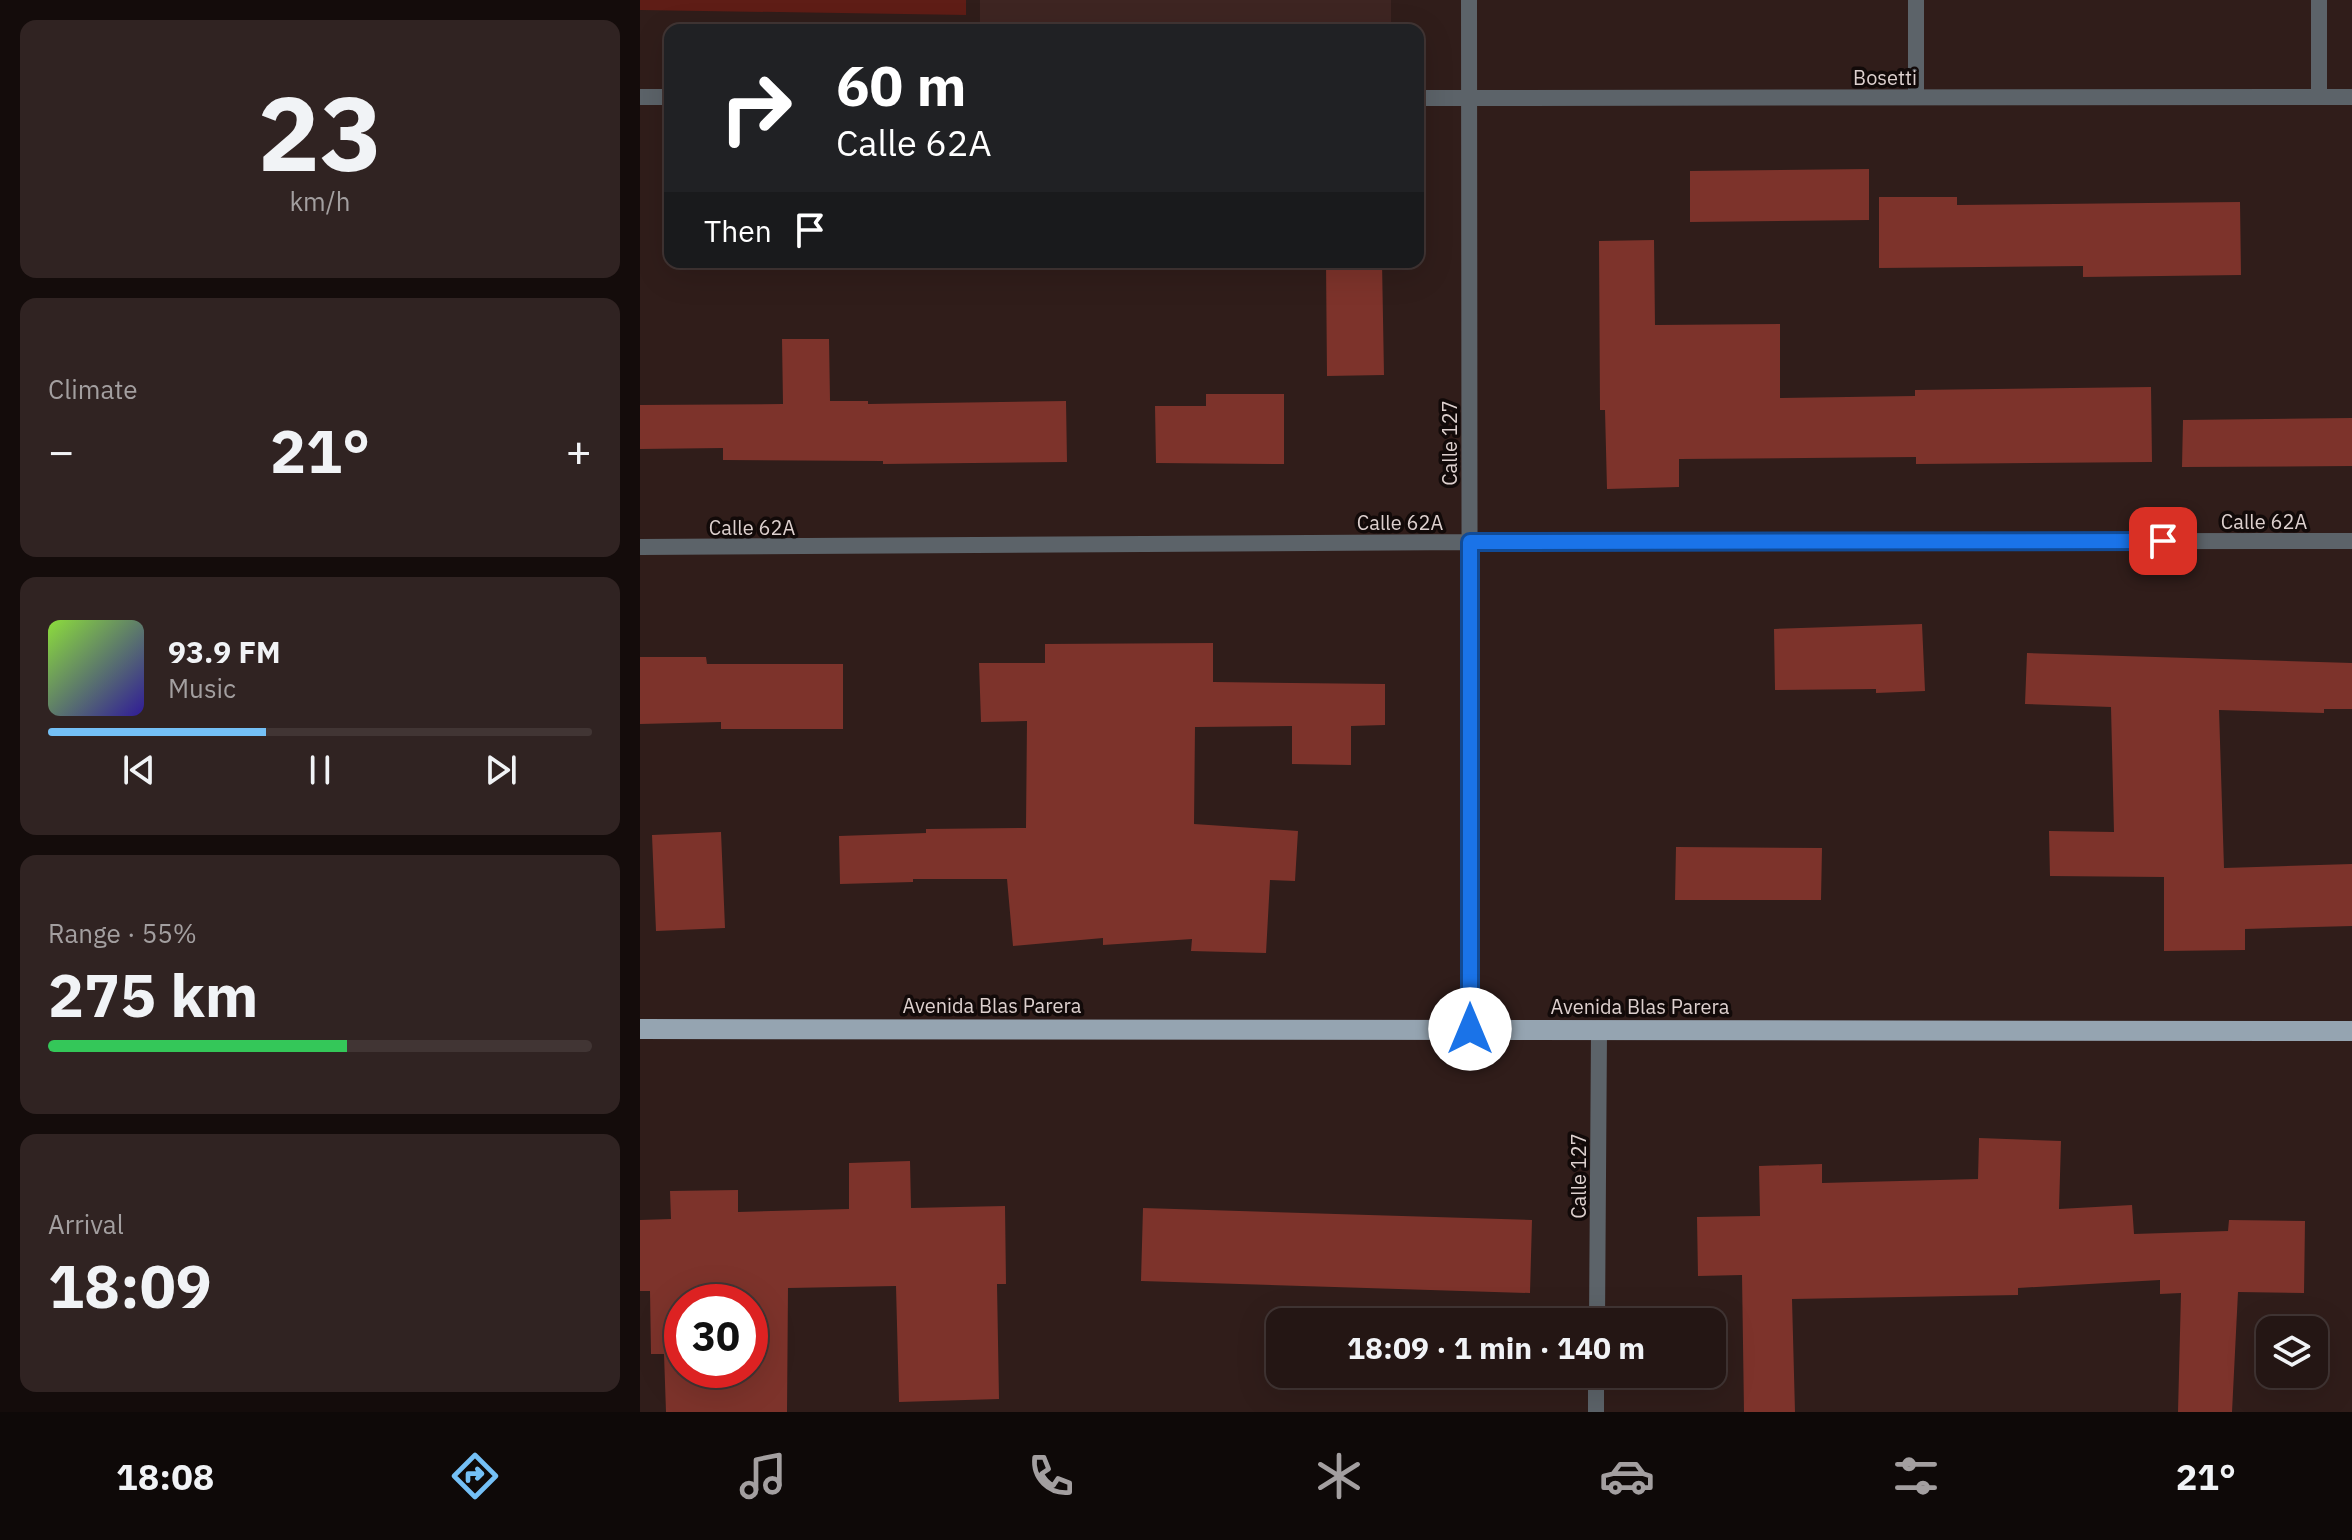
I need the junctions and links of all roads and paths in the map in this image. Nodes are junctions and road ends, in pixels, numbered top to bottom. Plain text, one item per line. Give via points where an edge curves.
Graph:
1 (1469, 0) edge
2 (1916, 0) edge
3 (2319, 0) edge
4 (640, 97) edge
5 (664, 97) edge
6 (1916, 97) junction
7 (2319, 97) junction
8 (2352, 97) edge
9 (1424, 98) edge
10 (1469, 98) junction
11 (2352, 541) edge
12 (1470, 542) junction
13 (640, 547) edge
14 (640, 1029) edge
15 (1470, 1029) junction
16 (1599, 1031) junction
17 (2352, 1031) edge
18 (1597, 1308) edge
19 (1596, 1388) edge
20 (1596, 1412) edge

1 - 10 street, Calle 127
2 - 6 street
3 - 7 street
4 - 5 street
6 - 7 street, Bosetti
6 - 10 street, Bosetti
7 - 8 street, Bosetti
9 - 10 street, Bosetti
10 - 12 street, Calle 127
11 - 12 street, Calle 62A
12 - 13 street, Calle 62A
12 - 15 street, Calle 127
14 - 15 main road, Avenida Blas Parera
15 - 16 main road, Avenida Blas Parera
16 - 17 main road, Avenida Blas Parera
16 - 18 street, Calle 127
19 - 20 street

